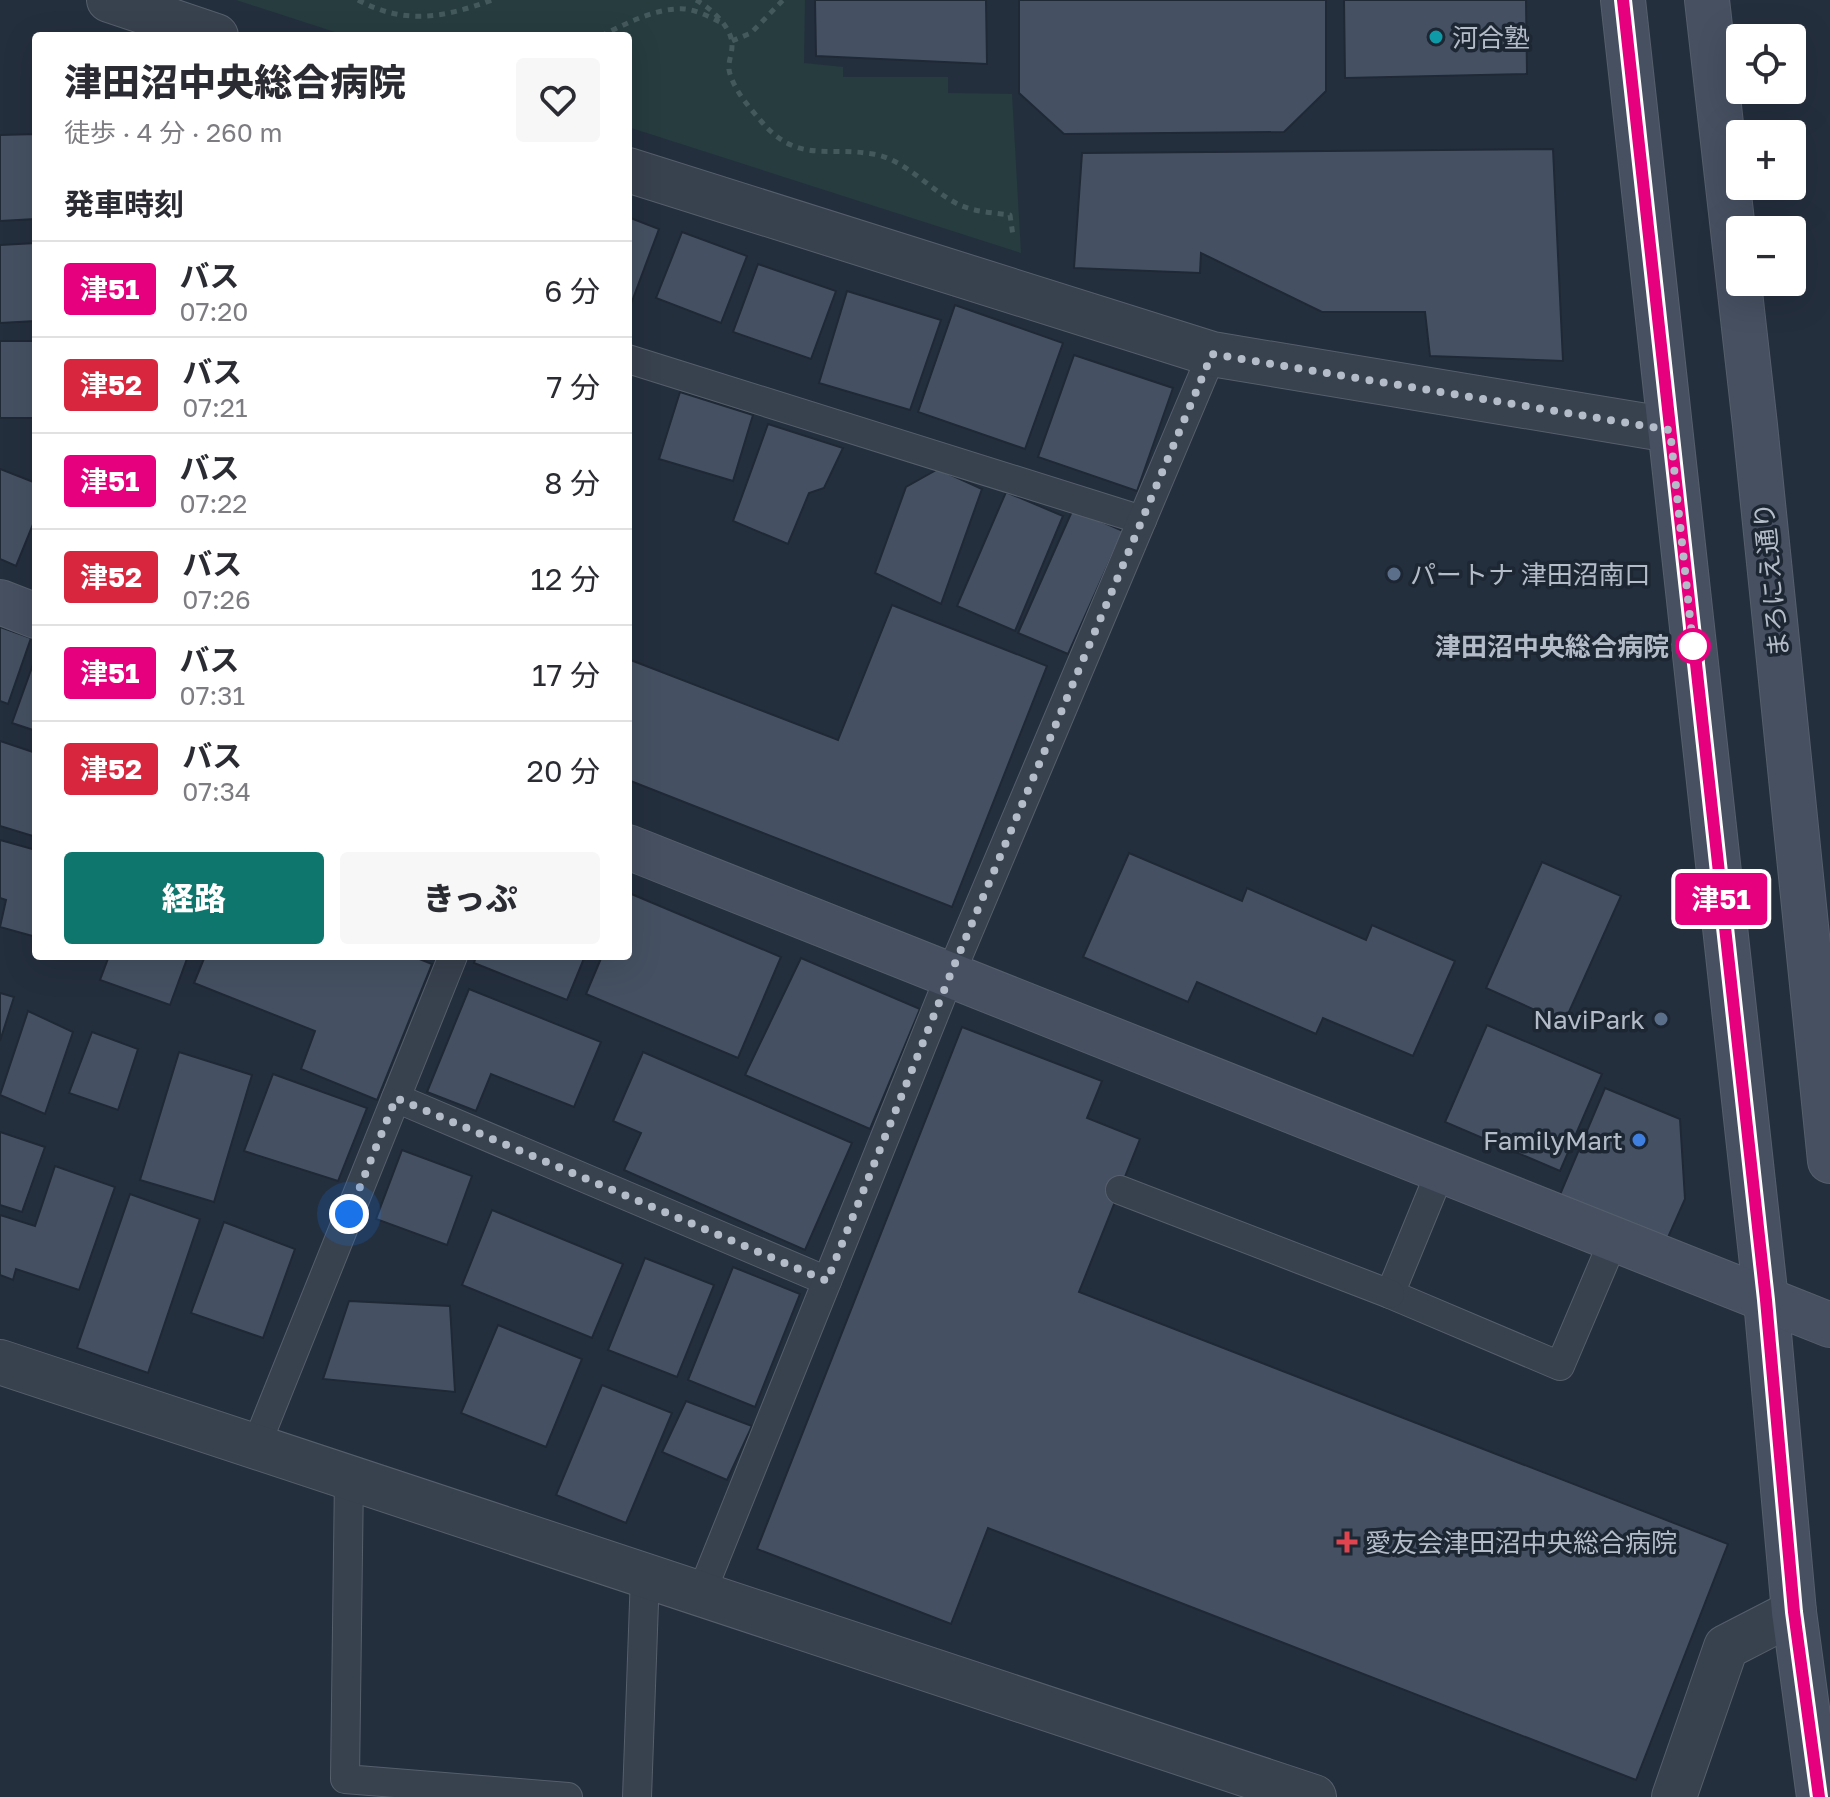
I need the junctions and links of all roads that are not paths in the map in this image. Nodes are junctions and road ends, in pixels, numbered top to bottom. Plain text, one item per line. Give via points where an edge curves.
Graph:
1 (109, 0) edge
2 (1623, 0) edge
3 (1707, 0) edge
4 (204, 32) edge
5 (632, 171) edge
6 (1212, 354) junction
7 (632, 360) edge
8 (1670, 430) junction
9 (1142, 520) junction
10 (0, 602) edge
11 (32, 614) edge
12 (632, 849) edge
13 (451, 960) edge
14 (951, 973) junction
15 (396, 1098) junction
16 (1830, 1161) edge
17 (1441, 1170) junction
18 (1120, 1190) dead end
19 (1614, 1239) junction
20 (827, 1281) junction
21 (1390, 1294) junction
22 (1766, 1300) junction
23 (1830, 1325) edge
24 (0, 1362) edge
25 (256, 1446) junction
26 (349, 1477) junction
27 (645, 1575) junction
28 (701, 1594) junction
29 (1794, 1612) junction
30 (1283, 1793) edge
31 (568, 1797) edge
32 (637, 1797) edge
33 (1674, 1797) edge
34 (1819, 1797) edge

1 - 4 street
2 - 8 street
3 - 16 street, まろにえ通り
5 - 6 street
6 - 8 street
6 - 9 lane
7 - 9 lane
8 - 22 street
9 - 14 lane
10 - 11 street
12 - 14 street
13 - 15 lane
14 - 17 street
14 - 20 lane
15 - 20 lane
15 - 25 lane
17 - 19 street
17 - 21 lane
18 - 21 lane
19 - 21 lane via 1560,1366
19 - 22 street
20 - 28 lane
22 - 23 street
22 - 29 street
24 - 25 street
25 - 26 street
26 - 27 street
26 - 31 lane via 345,1779
27 - 28 street
27 - 32 lane
28 - 30 street
29 - 33 street via 1726,1647
29 - 34 street

